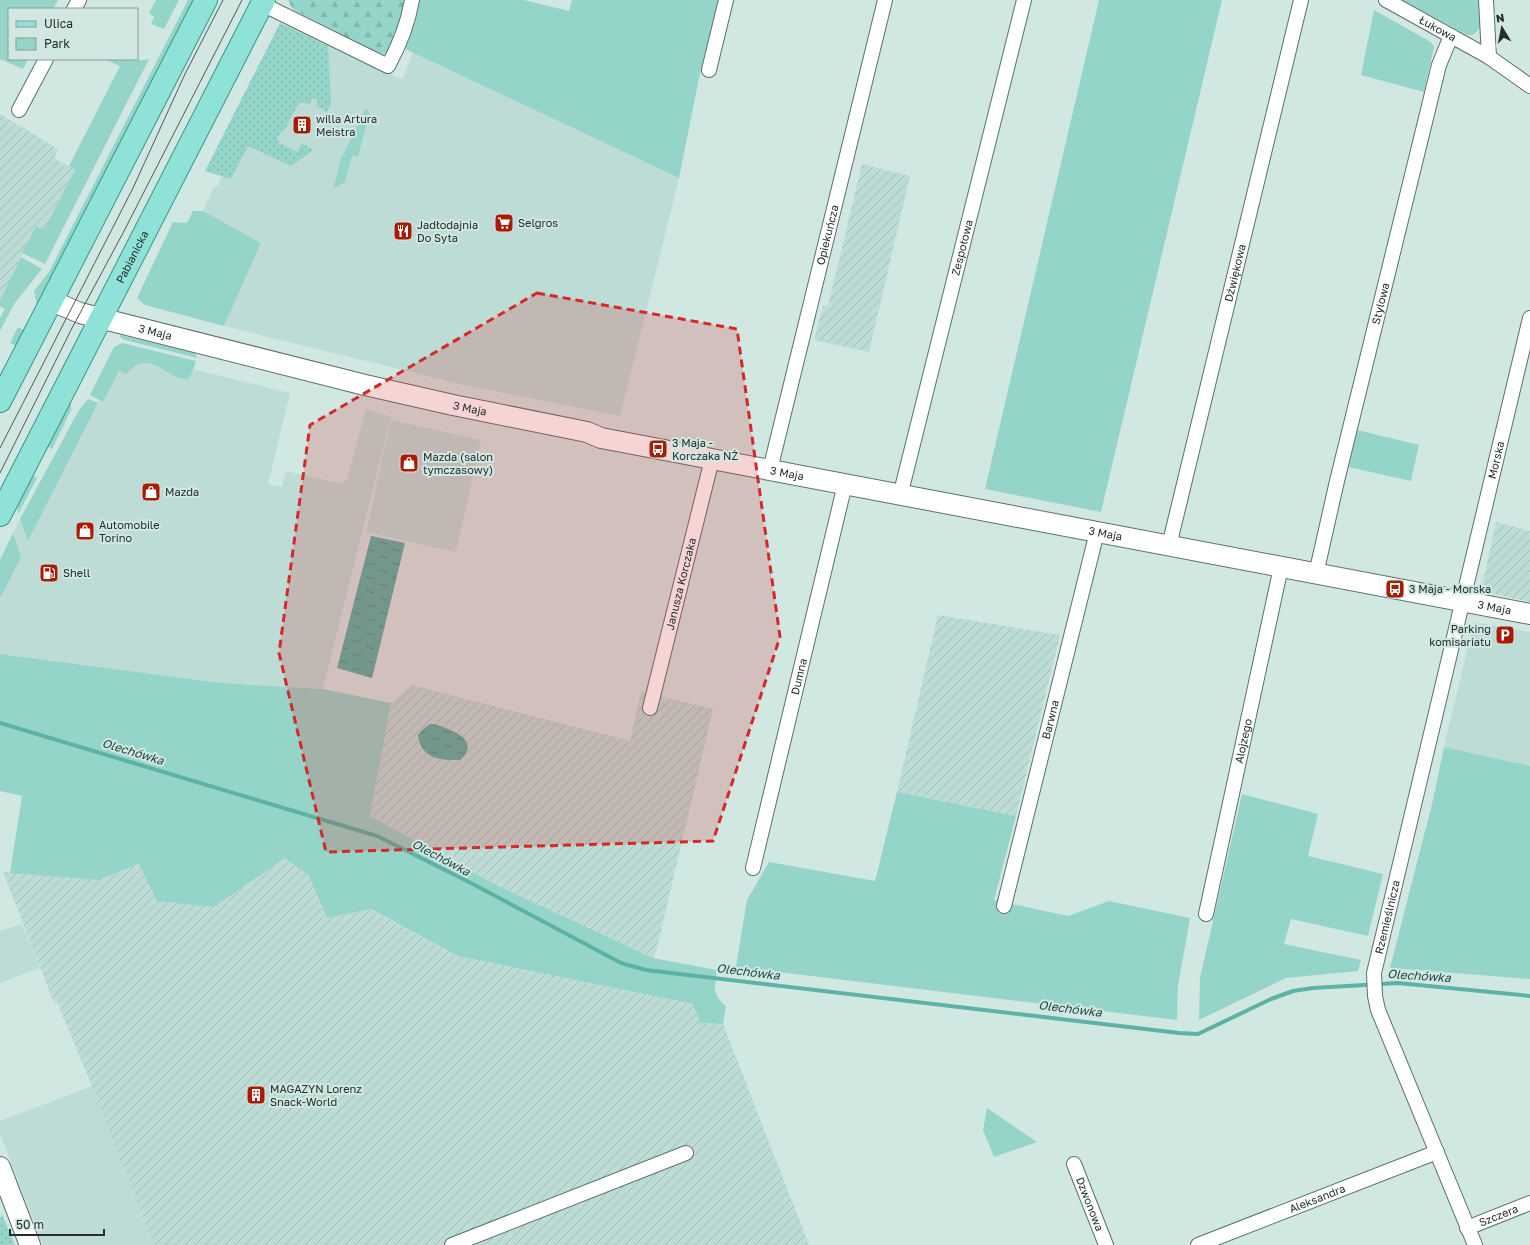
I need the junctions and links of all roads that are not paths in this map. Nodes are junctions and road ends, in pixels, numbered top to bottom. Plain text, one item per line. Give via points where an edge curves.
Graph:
1 (206, 0) edge
2 (412, 0) edge
3 (726, 0) edge
4 (885, 0) edge
5 (1024, 0) edge
6 (1301, 0) edge
7 (1386, 0) edge
8 (1486, 0) edge
9 (263, 2) edge
10 (1451, 36) junction
11 (1489, 57) junction
12 (45, 60) edge
13 (709, 70) dead end
14 (1530, 86) edge
15 (19, 110) dead end
16 (52, 301) junction
17 (101, 318) junction
18 (1530, 318) edge
19 (0, 401) edge
20 (712, 459) junction
21 (770, 470) junction
22 (845, 484) junction
23 (900, 496) junction
24 (0, 515) edge
25 (1097, 532) junction
26 (1169, 546) junction
27 (1281, 567) junction
28 (1316, 574) junction
29 (1463, 602) junction
30 (1530, 614) edge
31 (650, 708) dead end
32 (753, 868) dead end
33 (1004, 906) dead end
34 (1206, 914) dead end
35 (1436, 1152) junction
36 (686, 1153) dead end
37 (1074, 1164) dead end
38 (0, 1167) edge
39 (1530, 1202) edge
40 (1467, 1228) junction
41 (30, 1245) edge
42 (452, 1245) edge
43 (1106, 1245) edge
44 (1198, 1245) edge
45 (1475, 1245) edge

1 - 16 main road
2 - 9 street via 408,17 388,66
3 - 13 street
4 - 21 street, Opiekuńcza
5 - 23 street, Zespołowa
6 - 26 street, Dźwiękowa
7 - 10 street, Łukowa
8 - 11 street
9 - 17 main road, Pabianicka
10 - 11 street, Łukowa
10 - 28 street, Stylowa via 1439,65
11 - 14 street, Łukowa
12 - 15 street
16 - 17 street, 3 Maja via 75,312
16 - 19 main road
17 - 20 street, 3 Maja via 365,385 586,432 601,438
17 - 24 main road, Pabianicka
18 - 29 street, Morska
20 - 21 street, 3 Maja
20 - 31 street, Janusza Korczaka
21 - 22 street, 3 Maja
22 - 23 street, 3 Maja
22 - 32 street, Dumna
23 - 25 street, 3 Maja
25 - 26 street, 3 Maja
25 - 33 street, Barwna
26 - 27 street, 3 Maja
27 - 28 street, 3 Maja
27 - 34 street, Alojzego
28 - 29 street, 3 Maja
29 - 30 street, 3 Maja
29 - 35 street, Rzemieślnicza via 1374,972 1378,1010
35 - 40 street, Rzemieślnicza
35 - 44 street, Aleksandra
36 - 42 street
37 - 43 street, Dzwonowa
38 - 41 street
39 - 40 street, Szczera
40 - 45 street, Rzemieślnicza

